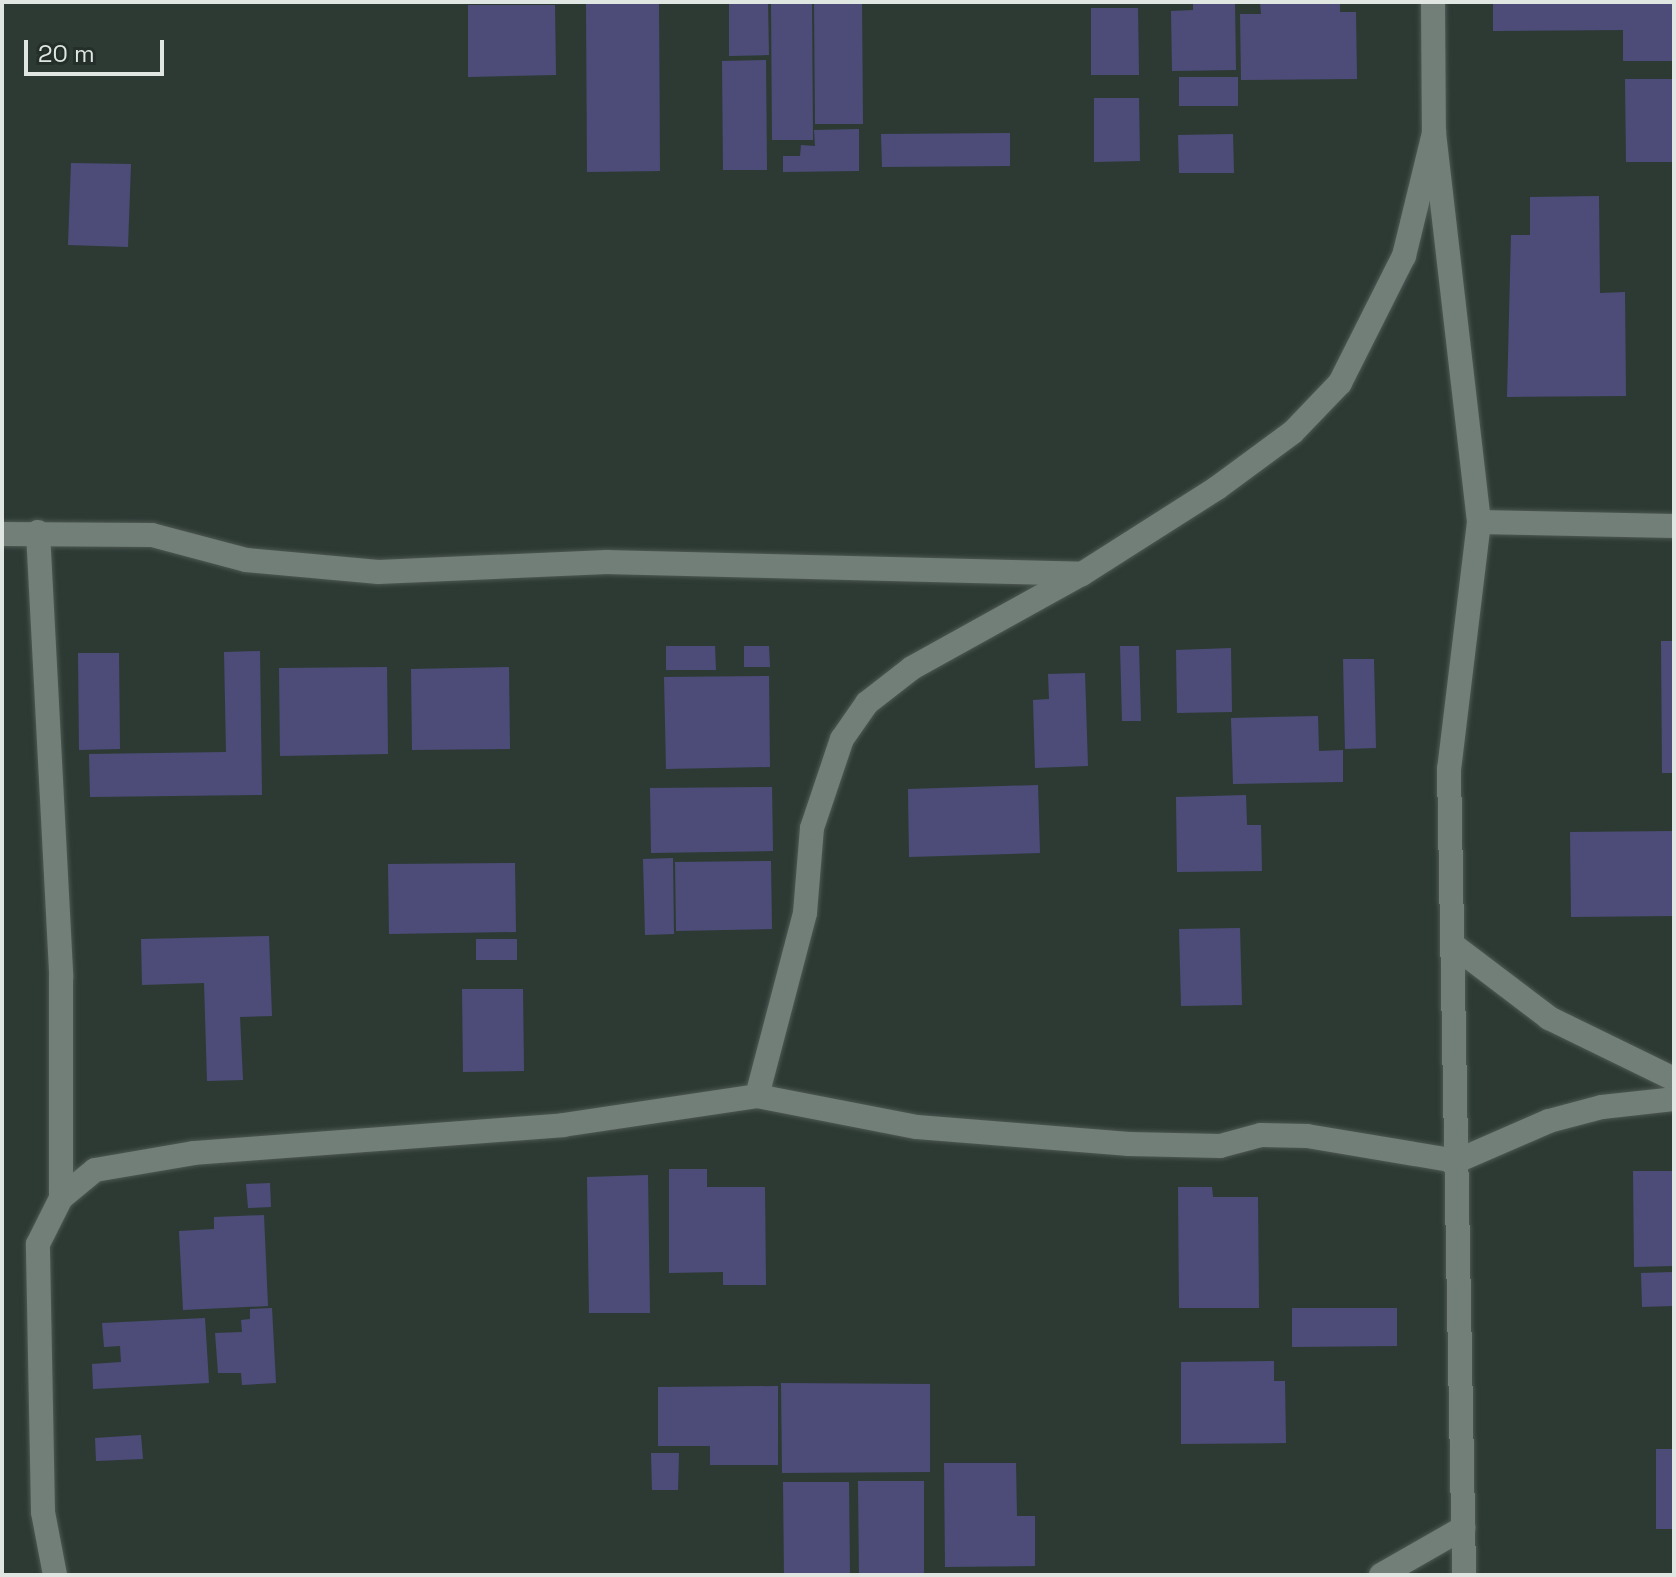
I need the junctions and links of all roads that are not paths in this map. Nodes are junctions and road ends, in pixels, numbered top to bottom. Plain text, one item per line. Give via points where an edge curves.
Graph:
1 (1433, 2) edge
2 (1434, 133) junction
3 (1479, 522) junction
4 (1674, 526) edge
5 (38, 532) junction
6 (2, 534) edge
7 (1082, 574) junction
8 (1453, 945) junction
9 (1674, 1079) edge
10 (757, 1096) junction
11 (1674, 1099) edge
12 (1457, 1161) junction
13 (61, 1198) junction
14 (1463, 1528) junction
15 (55, 1575) edge
16 (1381, 1575) edge
17 (1464, 1575) edge

1 - 2 street
2 - 3 street
2 - 7 street via 1404,256 1340,383 1293,432 1217,488
3 - 4 street
3 - 8 street via 1449,769
5 - 6 street
5 - 7 street via 152,535 246,560 378,572 607,562
5 - 13 street via 61,977
7 - 10 street via 912,668 867,703 842,739 812,828 805,913
8 - 9 street via 1549,1018
8 - 12 street
10 - 12 street via 917,1127 1220,1146 1261,1135 1307,1136
10 - 13 street via 563,1125 371,1136 139,1161 95,1170
11 - 12 street via 1602,1107 1549,1121
12 - 14 street
13 - 15 street via 38,1244 43,1512
14 - 16 street
14 - 17 street

